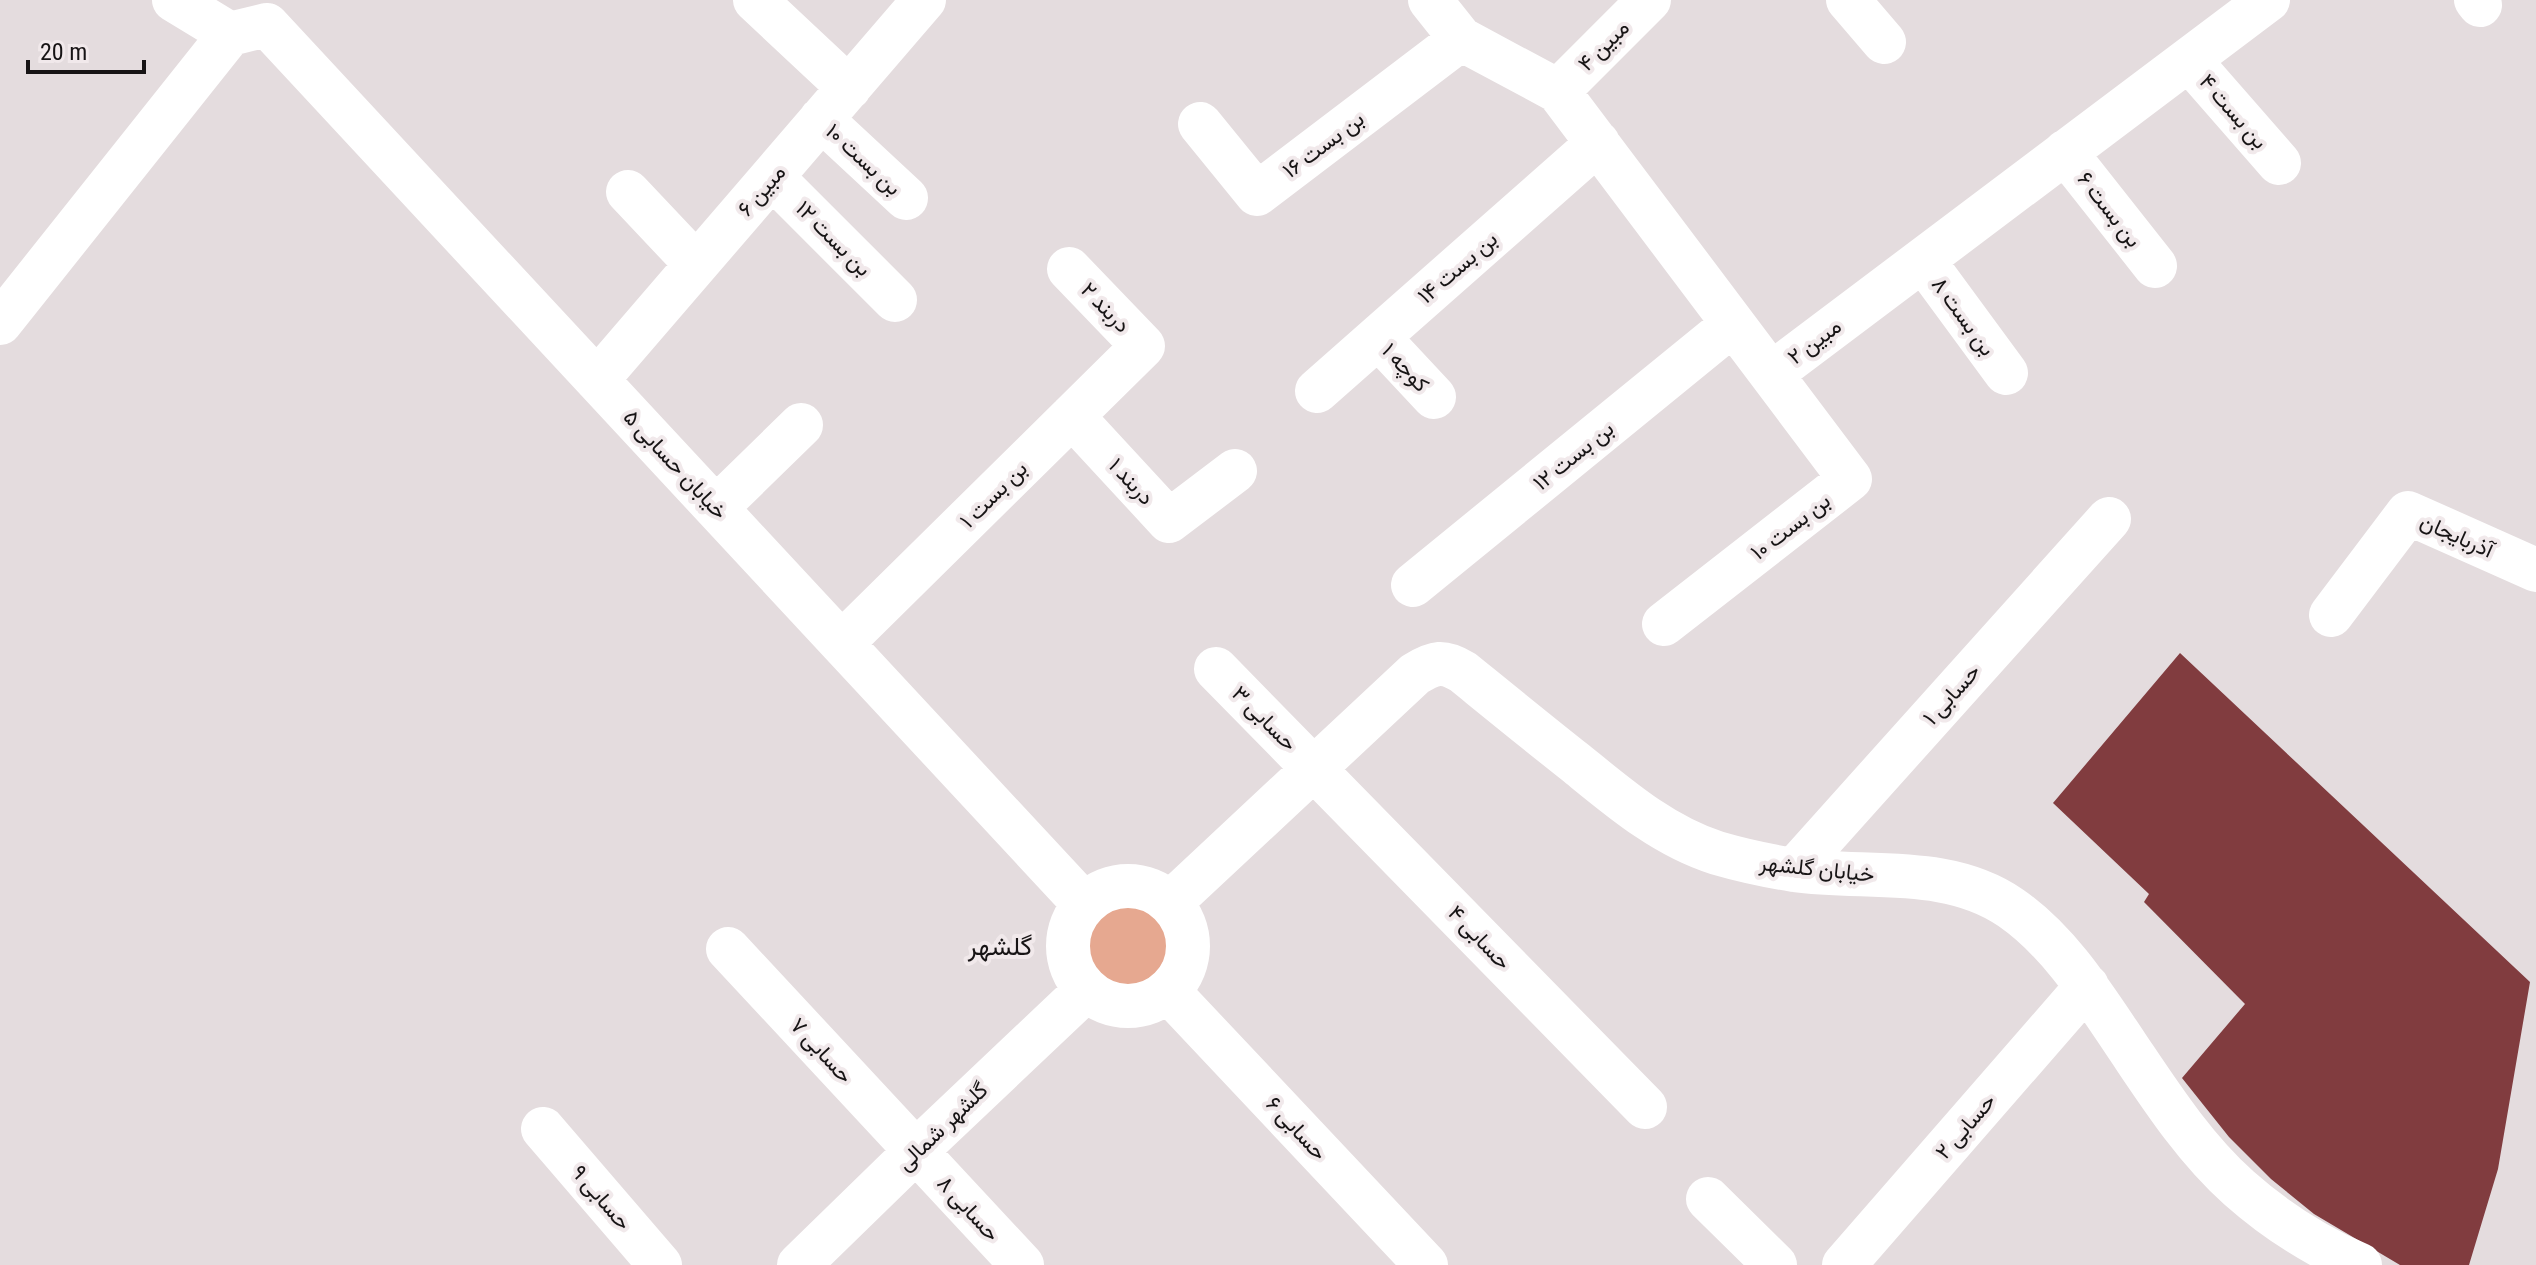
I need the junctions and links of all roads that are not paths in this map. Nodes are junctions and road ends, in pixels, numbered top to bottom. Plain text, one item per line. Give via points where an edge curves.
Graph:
1 (174, 0) edge
2 (755, 0) edge
3 (924, 0) edge
4 (1430, 0) edge
5 (1649, 0) edge
6 (1848, 0) edge
7 (2268, 0) edge
8 (259, 20) edge
9 (1461, 39) junction
10 (1884, 42) dead end
11 (2189, 60) junction
12 (1558, 91) junction
13 (835, 104) junction
14 (1200, 124) dead end
15 (1598, 143) junction
16 (2065, 152) junction
17 (2279, 163) dead end
18 (772, 177) junction
19 (628, 192) dead end
20 (906, 198) dead end
21 (1923, 260) junction
22 (696, 264) junction
23 (2155, 266) dead end
24 (1069, 269) dead end
25 (895, 300) dead end
26 (0, 323) edge
27 (1733, 324) junction
28 (1378, 337) junction
29 (1143, 346) joint
30 (2006, 373) dead end
31 (1771, 374) junction
32 (597, 380) junction
33 (1317, 391) dead end
34 (1434, 397) dead end
35 (1072, 416) junction
36 (801, 425) dead end
37 (1235, 471) dead end
38 (716, 508) junction
39 (2109, 519) dead end
40 (2536, 570) edge
41 (1413, 585) dead end
42 (2331, 615) dead end
43 (1664, 624) dead end
44 (842, 643) junction
45 (1216, 669) dead end
46 (1315, 768) junction
47 (1794, 870) junction
48 (1170, 903) junction
49 (1084, 904) junction
50 (728, 949) dead end
51 (2087, 986) junction
52 (1086, 990) junction
53 (1168, 991) junction
54 (1645, 1107) dead end
55 (543, 1129) dead end
56 (916, 1151) junction
57 (1708, 1199) dead end
58 (660, 1265) edge
59 (799, 1265) edge
60 (1022, 1265) edge
61 (1426, 1265) edge
62 (1775, 1265) edge
63 (1844, 1265) edge
64 (2360, 1265) edge

1 - 8 street, خیابان حسابی ۵
2 - 13 street, بن بست ۱۰
3 - 13 street, مبین ۶
4 - 9 street, مبین ۲
5 - 12 street, مبین ۴
6 - 10 street
7 - 11 street, مبین ۲
8 - 26 street
8 - 32 street, خیابان حسابی ۵
9 - 12 street, مبین ۲
9 - 14 street, بن بست ۱۶ via 1257,194
11 - 16 street, مبین ۲
11 - 17 street, بن بست ۴
12 - 15 street, مبین ۲
13 - 18 street, مبین ۶
13 - 20 street, بن بست ۱۰
15 - 27 street, مبین ۲
15 - 28 street, بن بست ۱۴
16 - 21 street, مبین ۲
16 - 23 street, بن بست ۶
18 - 22 street, مبین ۶
18 - 25 street, بن بست ۱۲
19 - 22 street
21 - 30 street, بن بست ۸
21 - 31 street, مبین ۲
22 - 32 street, مبین ۶
24 - 29 street, دربند ۲
27 - 31 street, مبین ۲
27 - 41 street, بن بست ۱۲
28 - 33 street, بن بست ۱۴
28 - 34 street, کوچه ۱
29 - 35 street, بن بست ۱
31 - 43 street, بن بست ۱۰ via 1850,479
32 - 38 street, خیابان حسابی ۵
35 - 37 street, دربند ۱ via 1169,521
35 - 44 street, بن بست ۱
36 - 38 street
38 - 44 street, خیابان حسابی ۵
39 - 47 street, حسابی ۱
40 - 42 street, آذربایجان via 2408,513
44 - 49 street, خیابان حسابی ۵
45 - 46 street, حسابی ۳
46 - 47 street, خیابان گلشهر via 1415,674 1448,663 1639,814 1717,853
46 - 48 street, خیابان گلشهر
46 - 54 street, حسابی ۴
47 - 51 street, خیابان گلشهر via 1908,877 1962,885 1988,895 2050,943
48 - 49 street via 1136,885 1100,892
48 - 53 street via 1182,919 1187,957
49 - 52 street via 1070,928 1068,957
50 - 56 street, حسابی ۷
51 - 63 street, حسابی ۲
51 - 64 street, خیابان گلشهر via 2158,1092 2237,1187 2283,1223
52 - 53 street via 1101,1000 1136,1006
52 - 56 street, گلشهر شمالی
53 - 61 street, حسابی ۶
55 - 58 street, حسابی ۹
56 - 59 street, گلشهر شمالی
56 - 60 street, حسابی ۸
57 - 62 street

